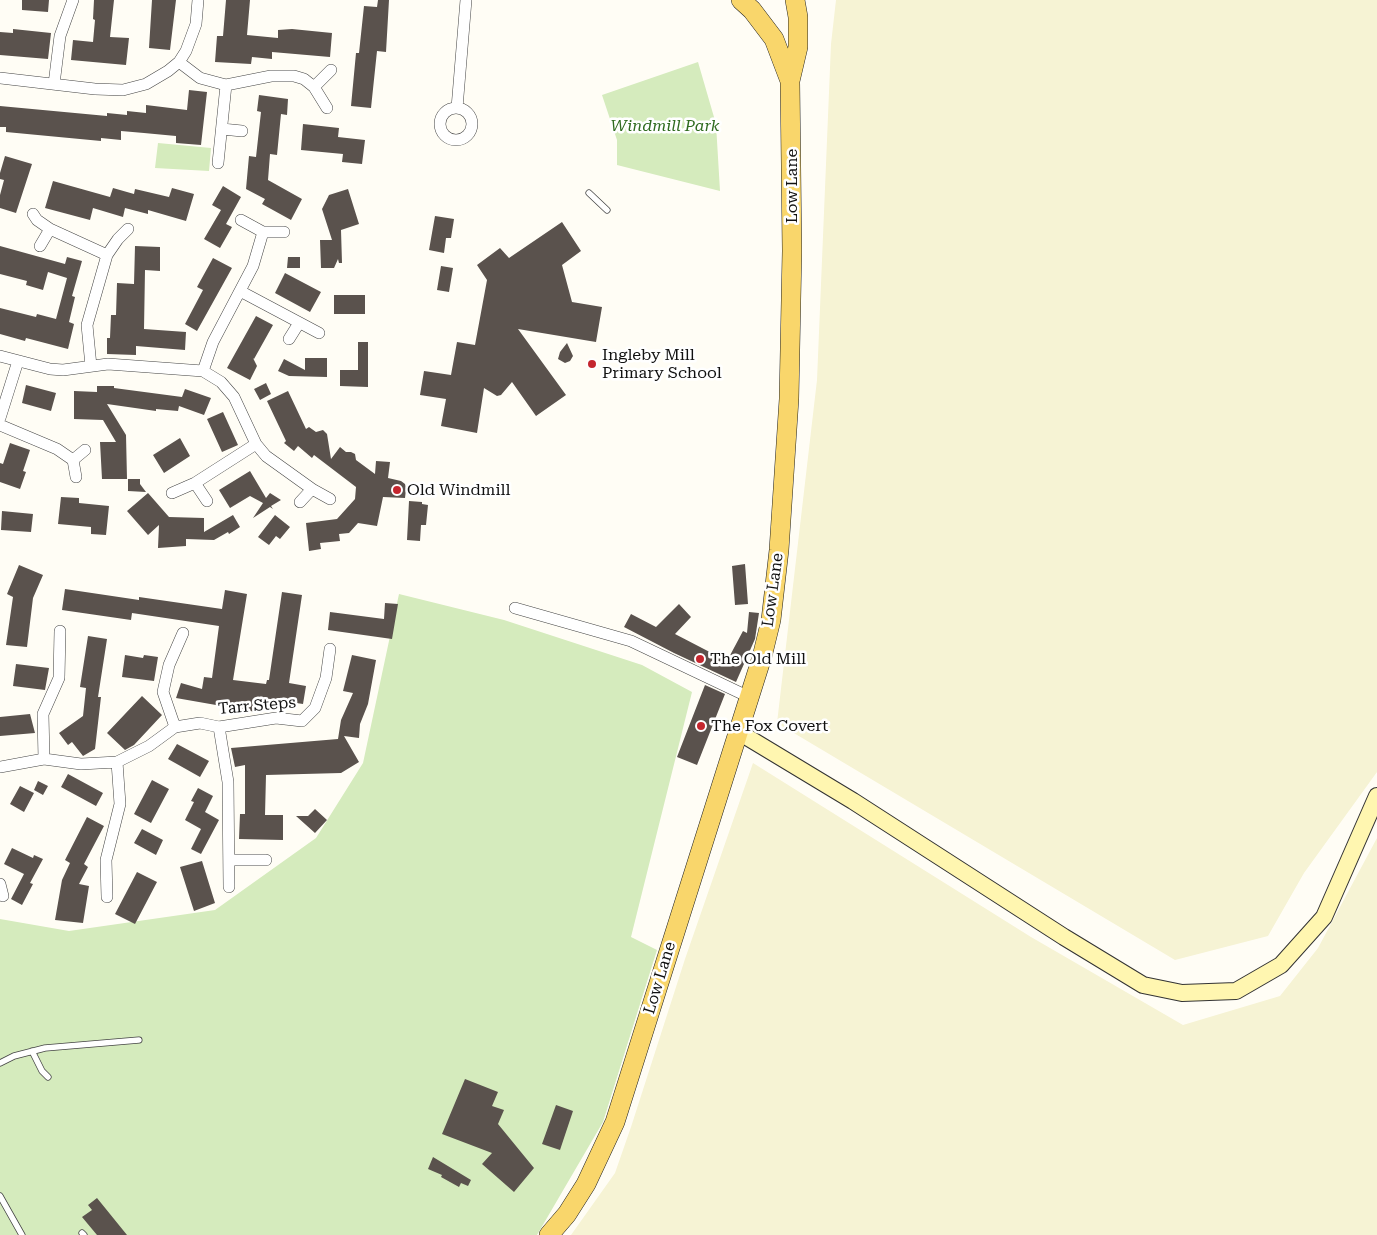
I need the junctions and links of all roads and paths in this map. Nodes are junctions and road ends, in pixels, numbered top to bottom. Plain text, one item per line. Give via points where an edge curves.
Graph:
1 (72, 0) edge
2 (198, 0) edge
3 (466, 0) edge
4 (741, 0) edge
5 (746, 0) edge
6 (756, 0) edge
7 (795, 0) edge
8 (179, 62) junction
9 (331, 70) dead end
10 (0, 78) edge
11 (790, 81) junction
12 (54, 84) junction
13 (226, 85) junction
14 (314, 87) junction
15 (328, 108) dead end
16 (457, 108) dead end
17 (222, 129) junction
18 (242, 131) dead end
19 (218, 162) dead end
20 (588, 193) dead end
21 (607, 210) dead end
22 (33, 214) dead end
23 (241, 220) dead end
24 (50, 229) junction
25 (128, 229) dead end
26 (263, 232) junction
27 (284, 232) dead end
28 (40, 246) dead end
29 (107, 255) junction
30 (240, 291) junction
31 (299, 323) junction
32 (319, 333) dead end
33 (290, 339) dead end
34 (0, 356) edge
35 (18, 360) junction
36 (91, 366) junction
37 (203, 371) junction
38 (0, 418) edge
39 (0, 425) edge
40 (256, 444) junction
41 (85, 450) dead end
42 (73, 460) junction
43 (76, 477) dead end
44 (195, 483) junction
45 (312, 489) junction
46 (172, 493) dead end
47 (330, 499) dead end
48 (207, 501) dead end
49 (300, 502) dead end
50 (515, 608) dead end
51 (60, 632) dead end
52 (183, 633) dead end
53 (330, 650) dead end
54 (749, 698) junction
55 (175, 726) junction
56 (219, 727) junction
57 (737, 731) junction
58 (44, 759) junction
59 (117, 762) junction
60 (0, 767) edge
61 (1377, 796) edge
62 (230, 860) junction
63 (266, 860) dead end
64 (0, 884) edge
65 (230, 887) dead end
66 (3, 896) dead end
67 (107, 897) dead end
68 (139, 1040) dead end
69 (32, 1051) junction
70 (0, 1062) edge
71 (48, 1078) dead end
72 (0, 1196) edge
73 (22, 1235) edge
74 (549, 1235) edge

1 - 12 street via 60,36
2 - 8 street via 196,24
3 - 16 street
4 - 11 main road, Low Lane via 774,39
5 - 6 main road
7 - 11 main road, Low Lane via 798,47
8 - 12 street via 156,79 123,90
8 - 13 street via 200,78
9 - 14 street
10 - 12 street
11 - 54 main road, Low Lane via 792,261 789,399 779,550 770,620
13 - 14 street via 283,75 304,80
13 - 17 street
14 - 15 street
17 - 18 street
17 - 19 street
20 - 21 lane
22 - 24 street
23 - 26 street
24 - 28 street
24 - 29 street
25 - 29 street
26 - 27 street
26 - 30 street
29 - 36 street via 87,325
30 - 31 street
30 - 37 street
31 - 32 street
31 - 33 street
34 - 35 street
35 - 36 street via 56,370
35 - 38 street
36 - 37 street via 108,364
37 - 40 street via 234,397
39 - 42 street via 58,449
40 - 44 street
40 - 45 street via 266,456
41 - 42 street
42 - 43 street
44 - 46 street
44 - 48 street
45 - 47 street
45 - 49 street
50 - 54 street via 631,641
51 - 58 street via 59,678 43,714
52 - 55 street via 169,665 163,692
53 - 56 street, Tarr Steps via 326,678 314,708 302,721 276,718
54 - 57 main road, Low Lane
55 - 56 street, Tarr Steps via 200,723
55 - 59 street via 149,746
56 - 62 street via 228,782
57 - 61 street via 854,801 1143,985 1182,993 1236,991 1281,965 1324,917
57 - 74 main road, Low Lane via 615,1122 586,1184
58 - 59 street via 81,764
58 - 60 street
59 - 67 street via 120,804 106,860
62 - 63 street
62 - 65 street
64 - 66 street
68 - 69 lane
69 - 70 lane
69 - 71 lane
72 - 73 lane

